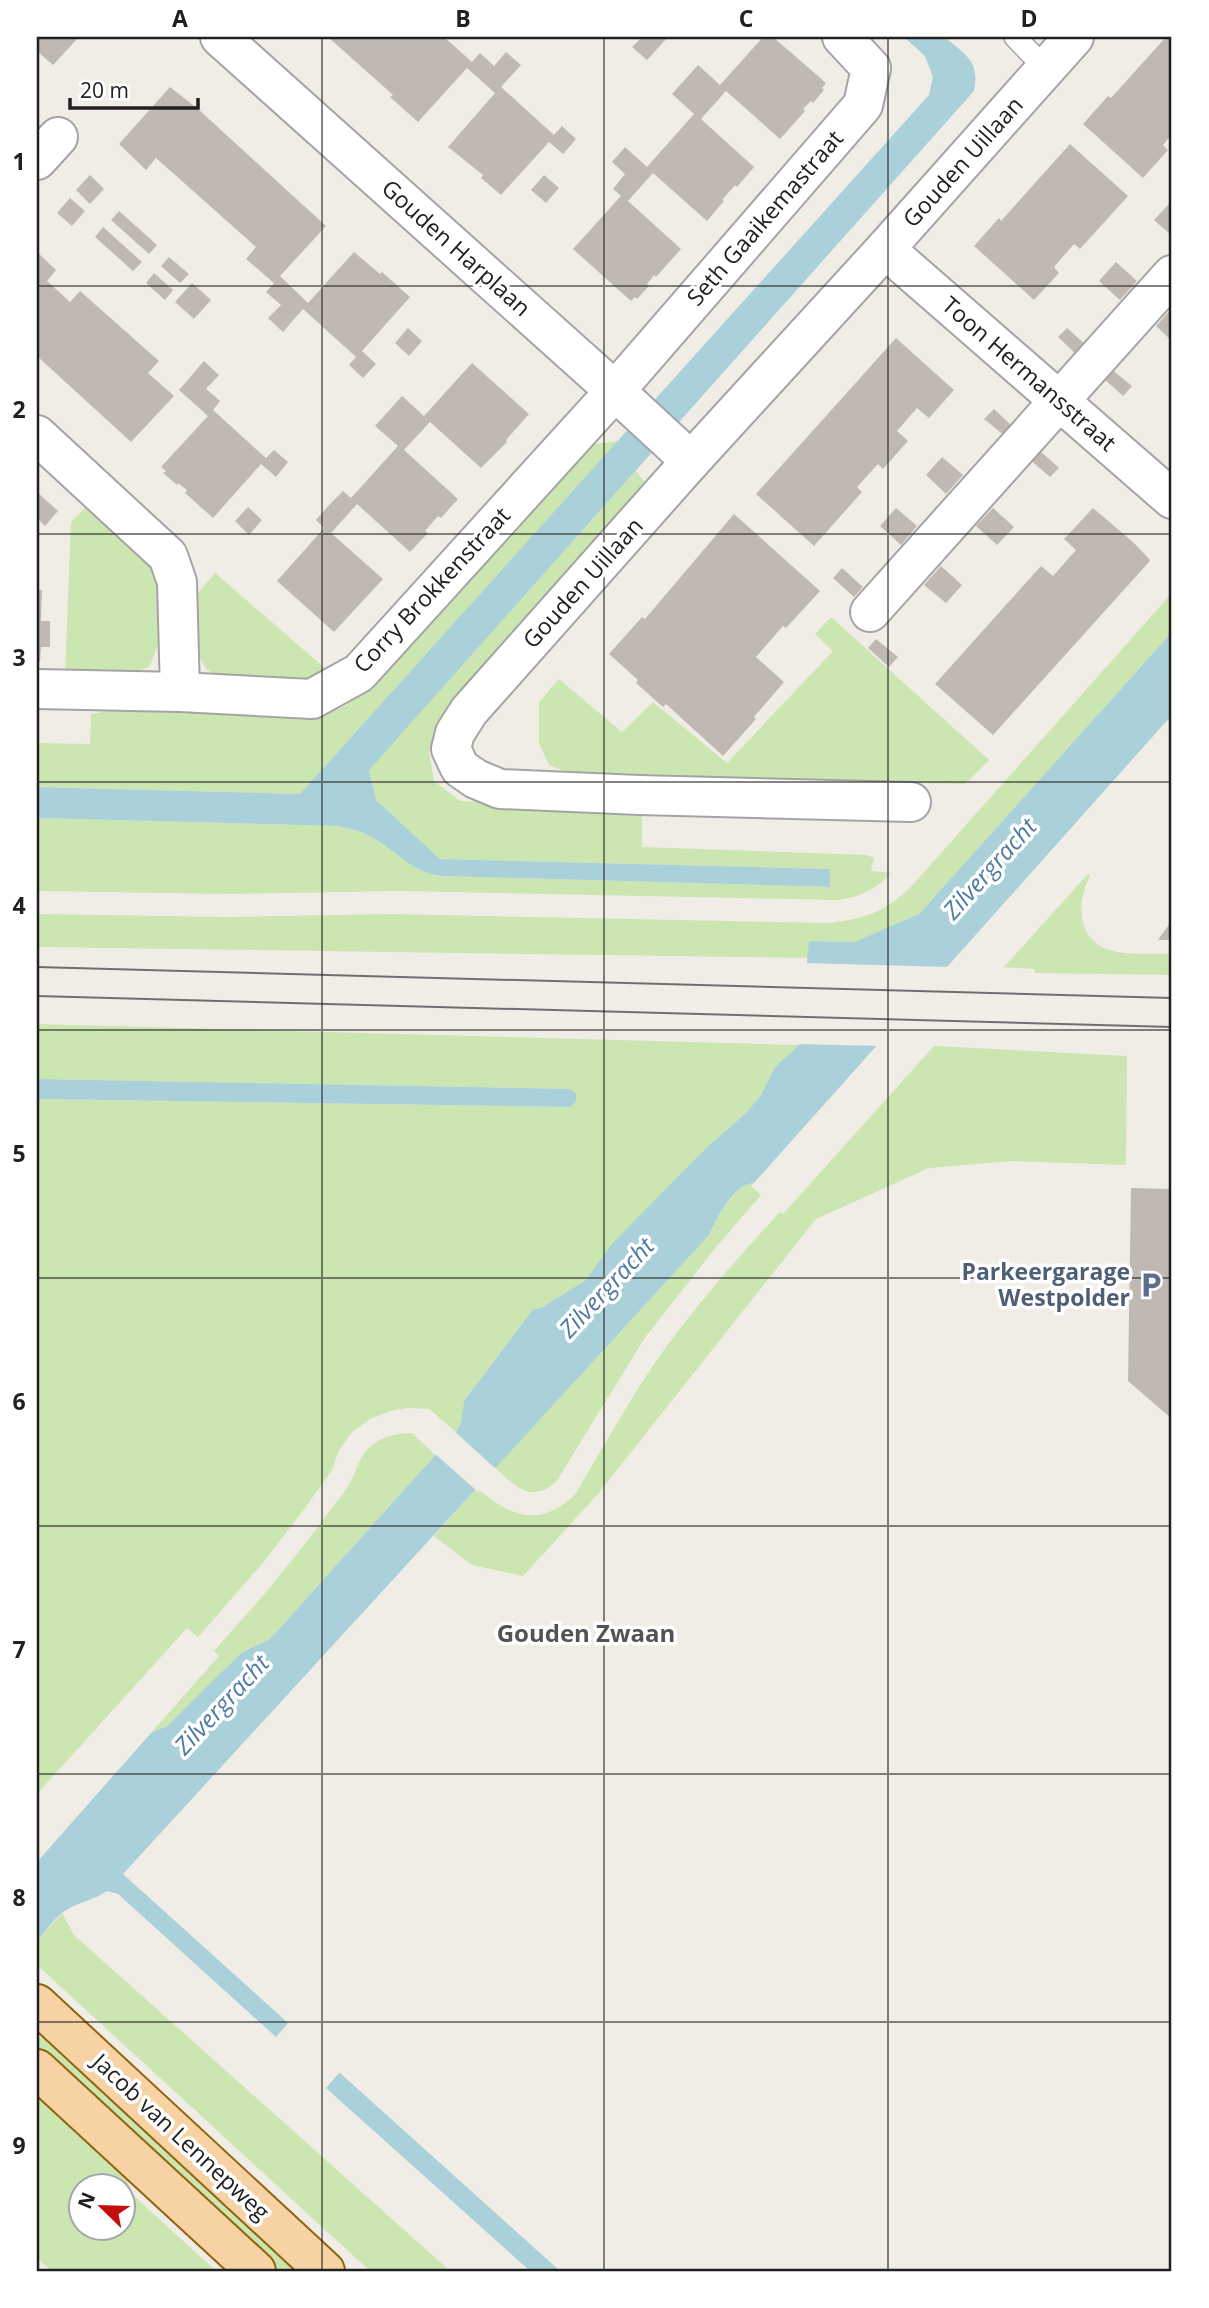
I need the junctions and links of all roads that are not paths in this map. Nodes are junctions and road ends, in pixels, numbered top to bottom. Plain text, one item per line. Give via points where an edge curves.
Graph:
1 (220, 37) edge
2 (842, 37) edge
3 (1015, 37) edge
4 (1074, 37) edge
5 (1045, 68) junction
6 (885, 249) junction
7 (1172, 275) edge
8 (625, 400) junction
9 (1060, 401) junction
10 (37, 435) edge
11 (682, 453) junction
12 (1172, 499) edge
13 (870, 612) dead end
14 (37, 689) edge
15 (180, 692) junction
16 (911, 802) dead end
17 (37, 2004) edge
18 (37, 2069) edge
19 (256, 2271) edge
20 (325, 2271) edge

1 - 8 street, Gouden Harplaan
2 - 8 street, Seth Gaaikemastraat via 870,68 863,105
3 - 5 lane
4 - 5 street, Gouden Uillaan
5 - 6 street, Gouden Uillaan
6 - 9 street, Toon Hermansstraat
6 - 11 street, Gouden Uillaan
7 - 9 street
8 - 11 street, Gouden Harplaan
8 - 15 street, Corry Brokkenstraat via 359,673 312,699
9 - 12 street, Toon Hermansstraat
9 - 13 street
10 - 15 street via 168,556 177,582
11 - 16 street, Gouden Uillaan via 470,710 455,733 451,750 460,768 500,789 520,791
14 - 15 street, Corry Brokkenstraat
17 - 20 main road, Jacob van Lennepweg
18 - 19 main road, Jacob van Lennepweg

